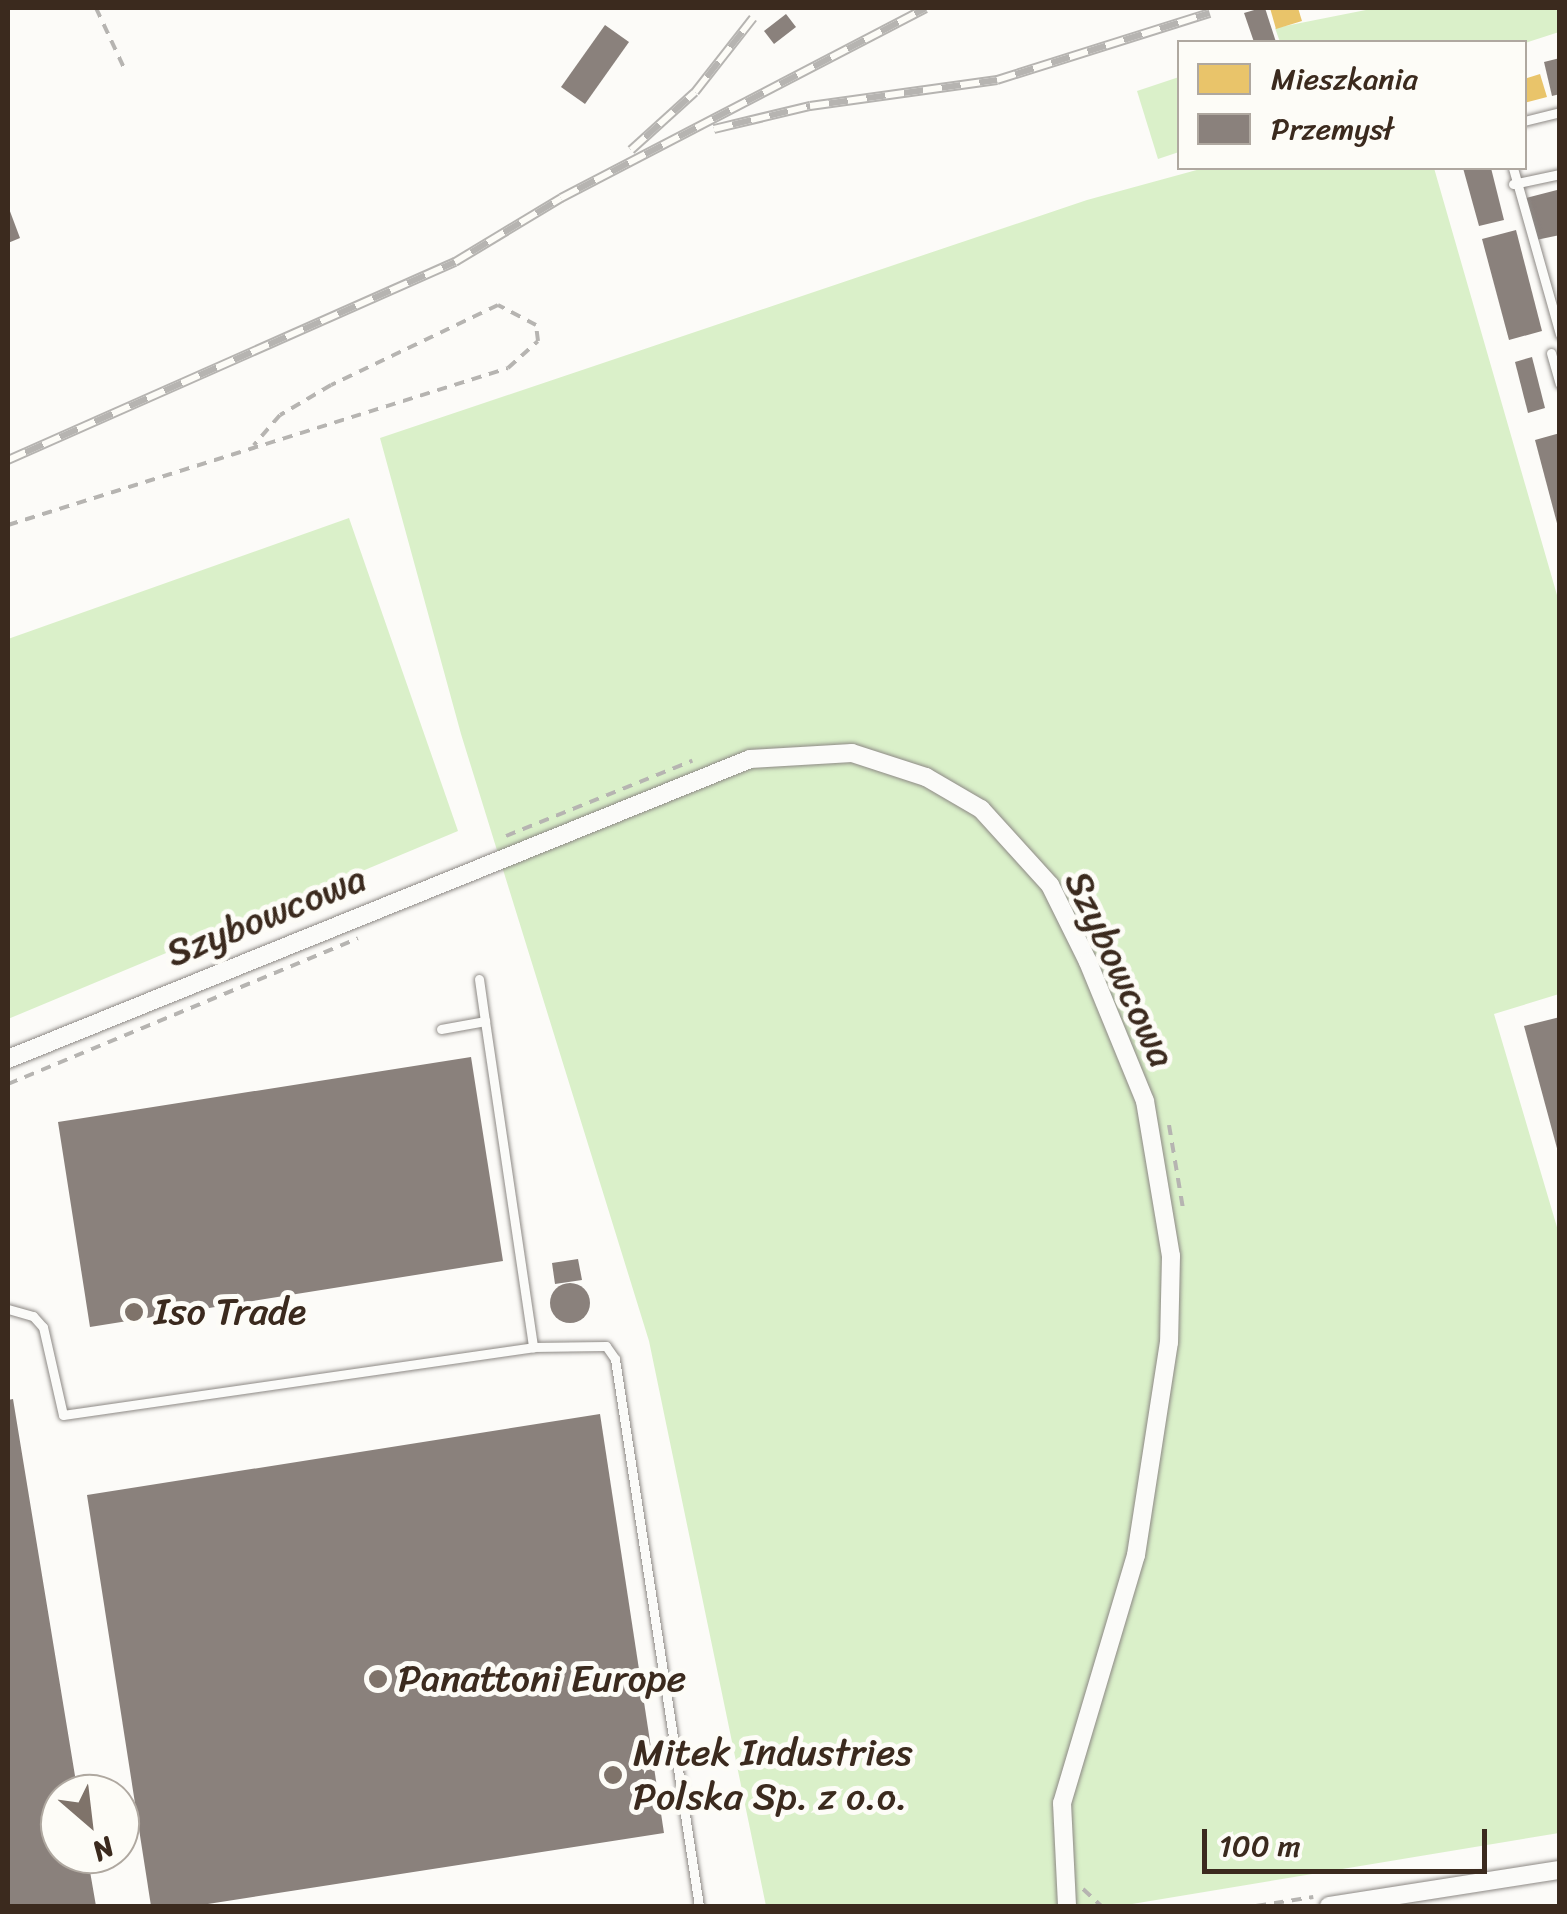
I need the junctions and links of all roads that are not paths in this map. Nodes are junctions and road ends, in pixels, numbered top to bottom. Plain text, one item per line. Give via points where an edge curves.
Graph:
1 (1560, 112) edge
2 (1527, 119) edge
3 (1513, 170) edge
4 (1560, 174) edge
5 (1514, 184) junction
6 (1560, 334) edge
7 (1551, 353) dead end
8 (1560, 384) edge
9 (478, 979) dead end
10 (485, 1021) junction
11 (441, 1029) dead end
12 (8, 1059) edge
13 (8, 1309) edge
14 (533, 1347) junction
15 (1560, 1870) edge
16 (699, 1906) edge
17 (1067, 1906) edge
18 (1329, 1906) edge

1 - 2 lane
3 - 5 lane
4 - 5 lane
5 - 6 lane
7 - 8 lane
9 - 10 lane
10 - 11 lane
10 - 14 lane
12 - 17 street, Szybowcowa via 750,759 816,752 867,757 926,777 981,809 1050,886 1088,962 1145,1101 1171,1256 1168,1342 1136,1555 1062,1804
13 - 14 lane via 33,1316 43,1327 63,1414
14 - 16 lane via 592,1341 615,1359
15 - 18 street

